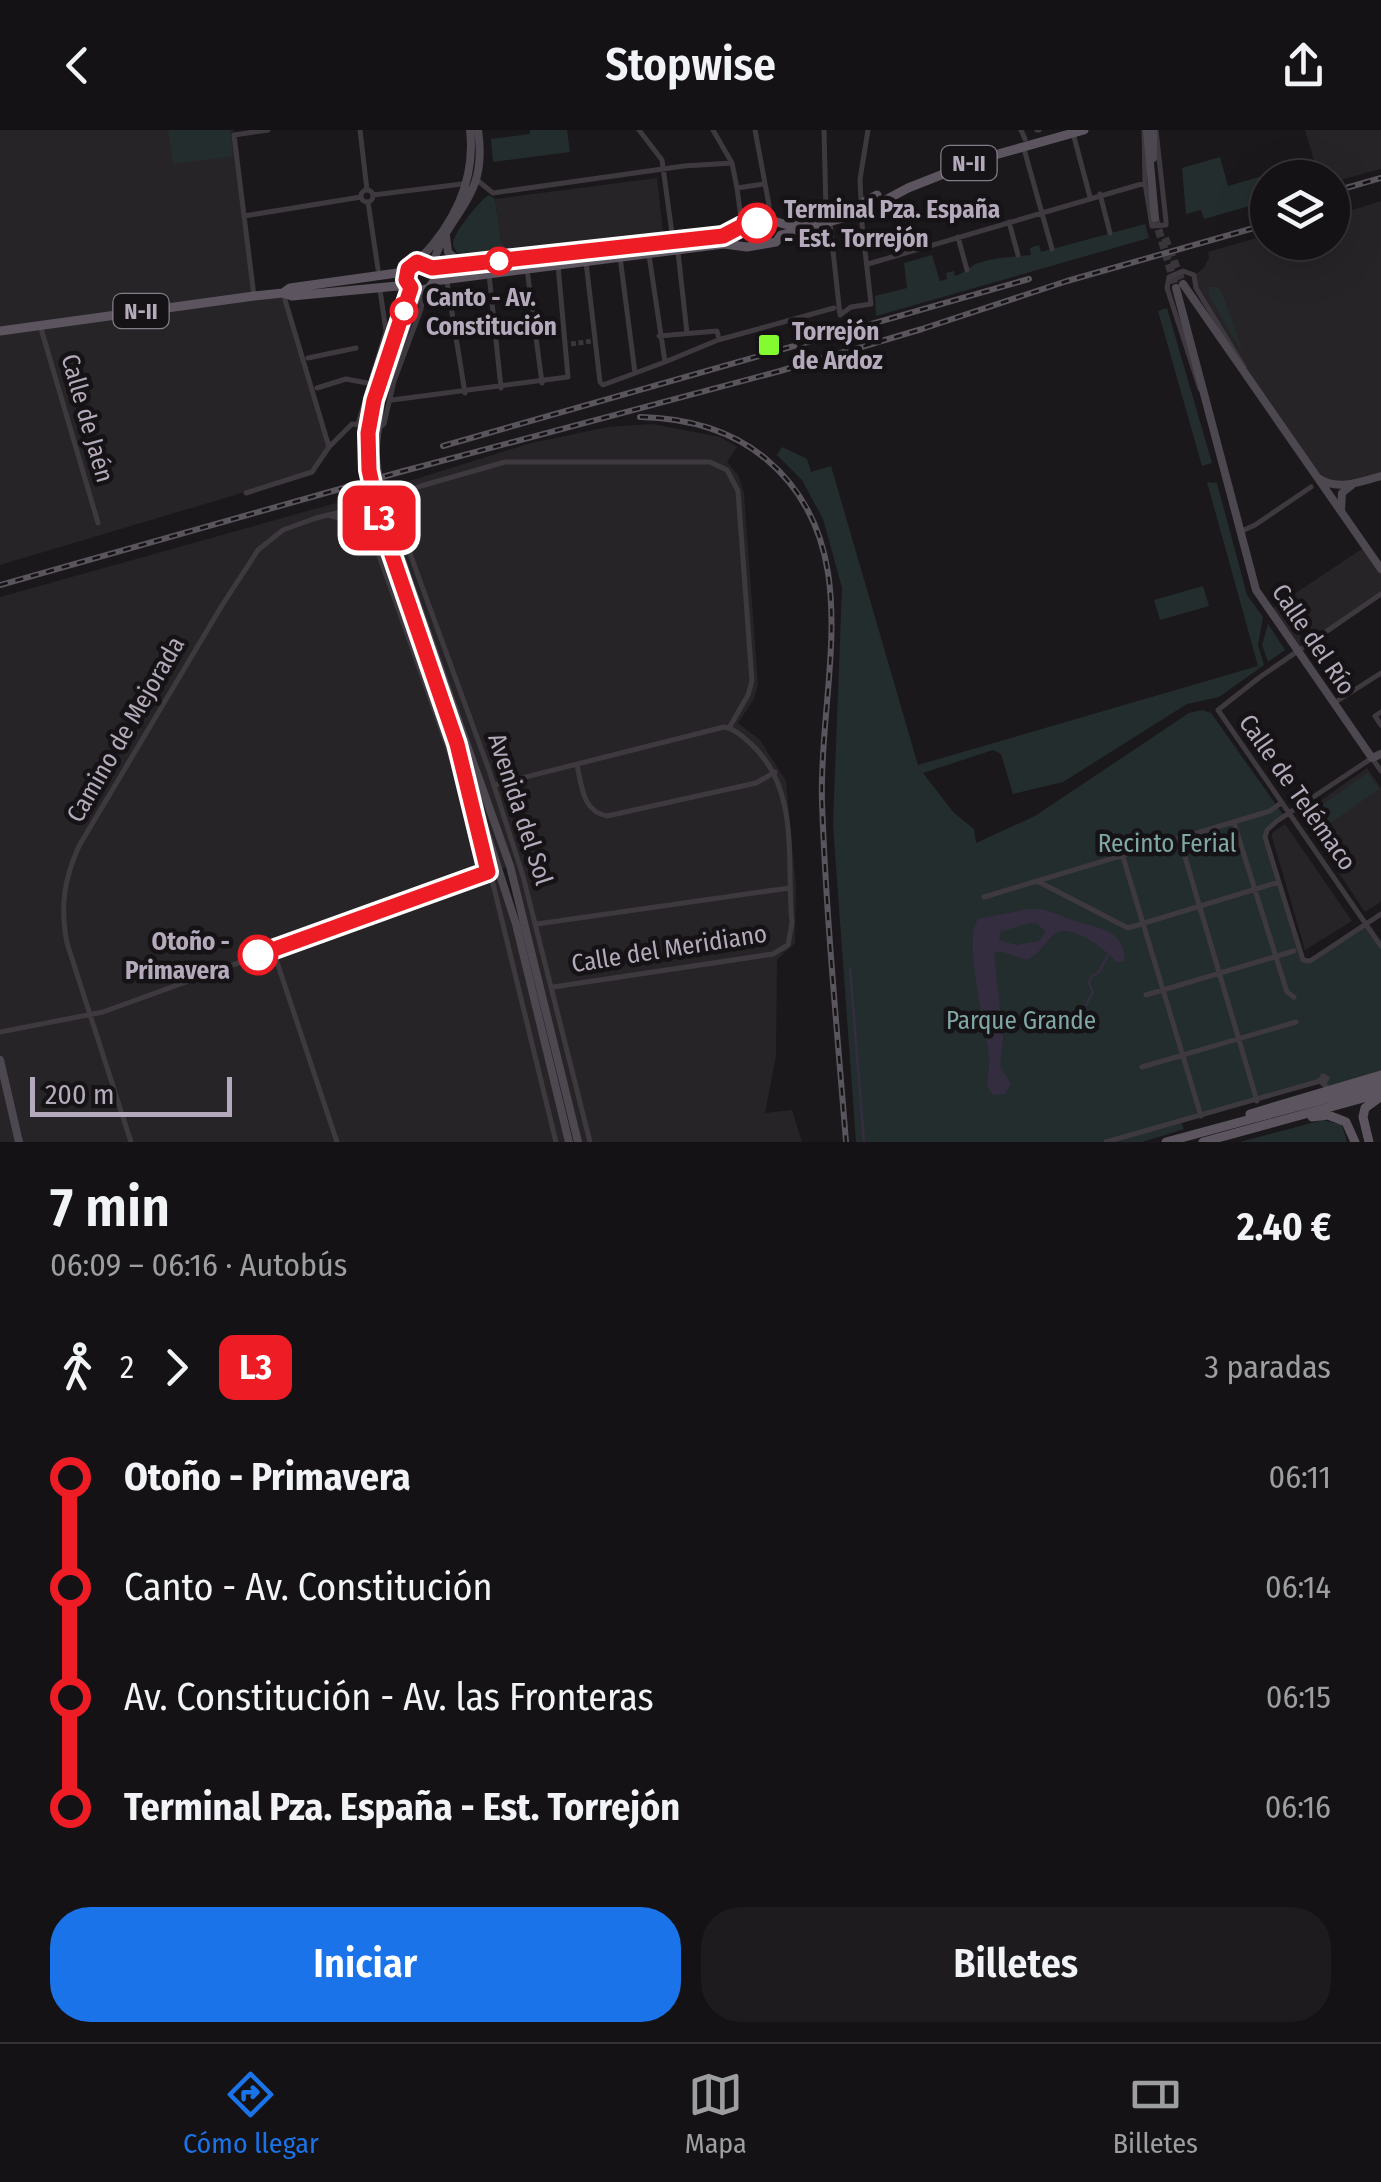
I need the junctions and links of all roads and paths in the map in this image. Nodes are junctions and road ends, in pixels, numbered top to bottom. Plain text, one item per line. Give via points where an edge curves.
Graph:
1 (268, 130) edge
2 (360, 130) edge
3 (470, 130) edge
4 (478, 130) edge
5 (639, 130) edge
6 (714, 130) edge
7 (756, 130) edge
8 (824, 130) edge
9 (868, 130) edge
10 (1058, 130) edge
11 (1151, 130) edge
12 (1079, 131) edge
13 (1023, 138) edge
14 (732, 163) junction
15 (664, 170) junction
16 (477, 180) junction
17 (1145, 183) junction
18 (462, 184) dead end
19 (764, 184) junction
20 (736, 188) junction
21 (370, 192) junction
22 (1100, 194) junction
23 (361, 197) junction
24 (1090, 197) junction
25 (368, 202) junction
26 (861, 208) junction
27 (826, 211) dead end
28 (1042, 212) junction
29 (244, 216) junction
30 (1157, 218) tunnel mouth
31 (1010, 222) junction
32 (830, 223) junction
33 (776, 227) junction
34 (738, 229) junction
35 (1110, 233) dead end
36 (446, 236) junction
37 (958, 237) junction
38 (736, 245) junction
39 (675, 246) junction
40 (1052, 249) dead end
41 (648, 254) junction
42 (1018, 255) dead end
43 (620, 257) junction
44 (417, 262) junction
45 (586, 262) junction
46 (462, 264) junction
47 (868, 264) junction
48 (558, 265) junction
49 (432, 268) junction
50 (408, 269) junction
51 (528, 269) junction
52 (378, 270) dead end
53 (967, 270) dead end
54 (489, 274) junction
55 (440, 280) junction
56 (380, 286) junction
57 (416, 289) junction
58 (283, 293) junction
59 (254, 296) junction
60 (834, 308) dead end
61 (40, 325) junction
62 (0, 331) edge
63 (687, 333) junction
64 (660, 336) junction
65 (718, 340) junction
66 (356, 348) dead end
67 (308, 358) dead end
68 (665, 362) junction
69 (636, 372) junction
70 (1247, 374) junction
71 (542, 382) junction
72 (367, 383) dead end
73 (316, 388) dead end
74 (501, 388) junction
75 (465, 393) junction
76 (392, 400) junction
77 (1206, 404) junction
78 (358, 424) junction
79 (329, 446) junction
80 (1312, 471) junction
81 (1381, 476) edge
82 (1342, 484) junction
83 (1353, 484) junction
84 (1311, 487) dead end
85 (246, 494) dead end
86 (1332, 499) junction
87 (392, 504) junction
88 (367, 511) junction
89 (1341, 511) junction
90 (328, 516) junction
91 (98, 523) dead end
92 (1239, 531) junction
93 (376, 544) junction
94 (1381, 570) edge
95 (1381, 594) edge
96 (1298, 651) junction
97 (1381, 673) edge
98 (1334, 704) junction
99 (1381, 712) edge
100 (454, 722) junction
101 (1381, 725) edge
102 (729, 728) junction
103 (457, 744) junction
104 (1376, 756) edge
105 (577, 765) junction
106 (1381, 770) edge
107 (775, 772) junction
108 (494, 785) junction
109 (1281, 803) junction
110 (1288, 814) junction
111 (1234, 823) junction
112 (478, 832) junction
113 (1180, 840) junction
114 (1123, 857) junction
115 (488, 872) junction
116 (1037, 881) junction
117 (1278, 882) junction
118 (789, 888) junction
119 (1255, 890) junction
120 (984, 897) dead end
121 (1200, 906) junction
122 (1381, 914) edge
123 (1143, 923) junction
124 (537, 924) junction
125 (1366, 924) junction
126 (1381, 946) edge
127 (273, 950) junction
128 (1294, 951) dead end
129 (1276, 956) junction
130 (1220, 973) junction
131 (553, 987) junction
132 (1163, 990) junction
133 (1146, 995) dead end
134 (1294, 998) dead end
135 (90, 1016) junction
136 (1296, 1022) dead end
137 (0, 1032) edge
138 (1239, 1039) junction
139 (1182, 1055) junction
140 (0, 1060) edge
141 (1142, 1067) dead end
142 (1381, 1075) edge
143 (1325, 1084) junction
144 (1381, 1084) edge
145 (1381, 1095) edge
146 (1257, 1101) junction
147 (1201, 1116) junction
148 (1205, 1138) edge
149 (20, 1142) edge
150 (132, 1142) edge
151 (337, 1142) edge
152 (556, 1142) edge
153 (569, 1142) edge
154 (578, 1142) edge
155 (590, 1142) edge
156 (1106, 1142) edge
157 (1166, 1142) edge
158 (1355, 1142) edge
159 (1369, 1142) edge

1 - 29 street via 234,135
2 - 21 street
3 - 44 main road via 467,187
4 - 16 main road
5 - 15 street
6 - 14 street
7 - 19 street
8 - 27 street
9 - 26 street
10 - 13 main road, N-II
11 - 17 street
11 - 17 street via 1166,222 1161,228 1152,226
11 - 30 main road
12 - 13 main road, N-II
12 - 24 street
13 - 26 main road, N-II
13 - 28 street
14 - 15 street
14 - 20 street
15 - 16 street via 492,192
15 - 39 street
16 - 36 main road
17 - 22 street
18 - 21 street
19 - 20 street
19 - 33 street
20 - 34 street
21 - 23 street
21 - 25 street
22 - 24 street
22 - 35 street
23 - 25 street
23 - 29 street
24 - 28 street
25 - 52 street
26 - 32 main road, N-II
26 - 33 main road, N-II
26 - 47 street
28 - 31 street
28 - 40 street
29 - 59 street
31 - 37 street
31 - 42 street
32 - 33 main road, N-II
32 - 47 street via 840,315 871,304
33 - 34 main road, N-II
33 - 38 main road, N-II via 776,242
34 - 38 main road
34 - 39 main road, N-II
36 - 46 main road via 448,252
36 - 49 main road
37 - 47 street
37 - 53 street
38 - 39 main road, N-II
39 - 41 main road, N-II
39 - 46 main road, N-II
39 - 63 street
41 - 43 main road, N-II
41 - 64 street
43 - 45 main road, N-II
43 - 69 street
44 - 49 main road, N-II
44 - 50 main road, N-II
45 - 48 main road, N-II
45 - 69 street via 602,384
46 - 49 main road, N-II
48 - 51 main road, N-II
48 - 71 street via 569,374
49 - 55 main road
50 - 57 main road
50 - 58 main road, N-II
51 - 54 main road, N-II
51 - 71 street
54 - 55 main road, N-II
54 - 74 street
55 - 57 main road
55 - 75 street via 450,290
56 - 57 main road, N-II
56 - 58 main road, N-II
56 - 78 street via 386,332
57 - 76 street via 421,308
57 - 100 main road, Avenida del Sol, bridge via 374,400 369,470 380,520
58 - 59 main road, N-II
58 - 79 street
59 - 61 main road, N-II
60 - 65 street
61 - 62 main road, N-II
61 - 91 street, Calle de Jaén
63 - 64 street
63 - 65 street via 718,330
64 - 68 street
65 - 68 street
66 - 67 street
68 - 69 street
70 - 77 main road, Calle del Río via 1180,286
70 - 77 street, Calle del Río via 1194,275 1169,277
70 - 80 main road
71 - 74 street
72 - 73 street via 351,379
74 - 75 street
75 - 76 street
76 - 78 street via 380,427
77 - 92 main road, Calle del Río
78 - 79 street
79 - 85 street via 312,472
80 - 82 main road via 1324,483
80 - 86 main road
81 - 83 main road
82 - 83 main road
82 - 86 main road
83 - 89 main road via 1342,494
84 - 92 street
86 - 89 main road
87 - 88 street
87 - 102 street via 406,491 505,462 720,465 738,491 752,681
87 - 108 street, Avenida del Sol
88 - 90 street, Camino de Mejorada
88 - 93 street, Avenida del Sol
89 - 94 main road
90 - 93 street via 355,521
90 - 135 street, Camino de Mejorada via 283,530 258,550 79,846 64,887 63,924
92 - 96 main road, Calle del Río via 1256,590
93 - 112 street, Avenida del Sol
95 - 96 street
96 - 98 main road, Calle del Río
96 - 109 street, Calle de Telémaco via 1218,710
97 - 98 street
98 - 104 main road, Calle del Río
99 - 101 street via 1375,716
100 - 103 main road, Avenida del Sol
100 - 154 main road, Avenida del Sol via 510,866
102 - 105 street
102 - 107 street
103 - 112 street
103 - 153 main road, Avenida del Sol via 516,924
104 - 106 street, Calle del Río
104 - 110 street
105 - 107 street via 587,803 607,816 756,783
105 - 108 street
107 - 118 street, Calle del Meridiano via 784,795
108 - 124 street, Avenida del Sol
109 - 110 street, Calle de Telémaco
109 - 111 street
110 - 117 street via 1264,836
110 - 125 street, Calle de Telémaco
111 - 113 street
111 - 119 street
112 - 115 street, Avenida del Sol
113 - 114 street
113 - 121 street
114 - 116 street
114 - 123 street
115 - 127 street
115 - 152 street, Avenida del Sol
116 - 120 street
116 - 123 street via 1128,928
117 - 119 street
117 - 125 street via 1303,960
118 - 124 street
118 - 131 street, Calle del Meridiano via 792,933 779,952
119 - 121 street
119 - 129 street
121 - 123 street
121 - 130 street
122 - 125 street
123 - 132 street
124 - 131 street, Avenida del Sol
125 - 126 street, Calle de Telémaco
127 - 135 street
127 - 151 street
128 - 129 street
129 - 130 street
129 - 134 street
130 - 132 street
130 - 138 street
131 - 155 street, Avenida del Sol
132 - 133 street
132 - 139 street
135 - 137 street
135 - 150 street, Camino de Mejorada
136 - 138 street
138 - 139 street
138 - 146 street
139 - 141 street
139 - 147 street
140 - 149 main road
142 - 143 main road
143 - 146 street
143 - 148 main road
144 - 148 main road
145 - 148 main road
145 - 159 main road via 1365,1108
146 - 147 street
147 - 156 street
148 - 157 main road
148 - 158 main road via 1328,1115 1346,1122

